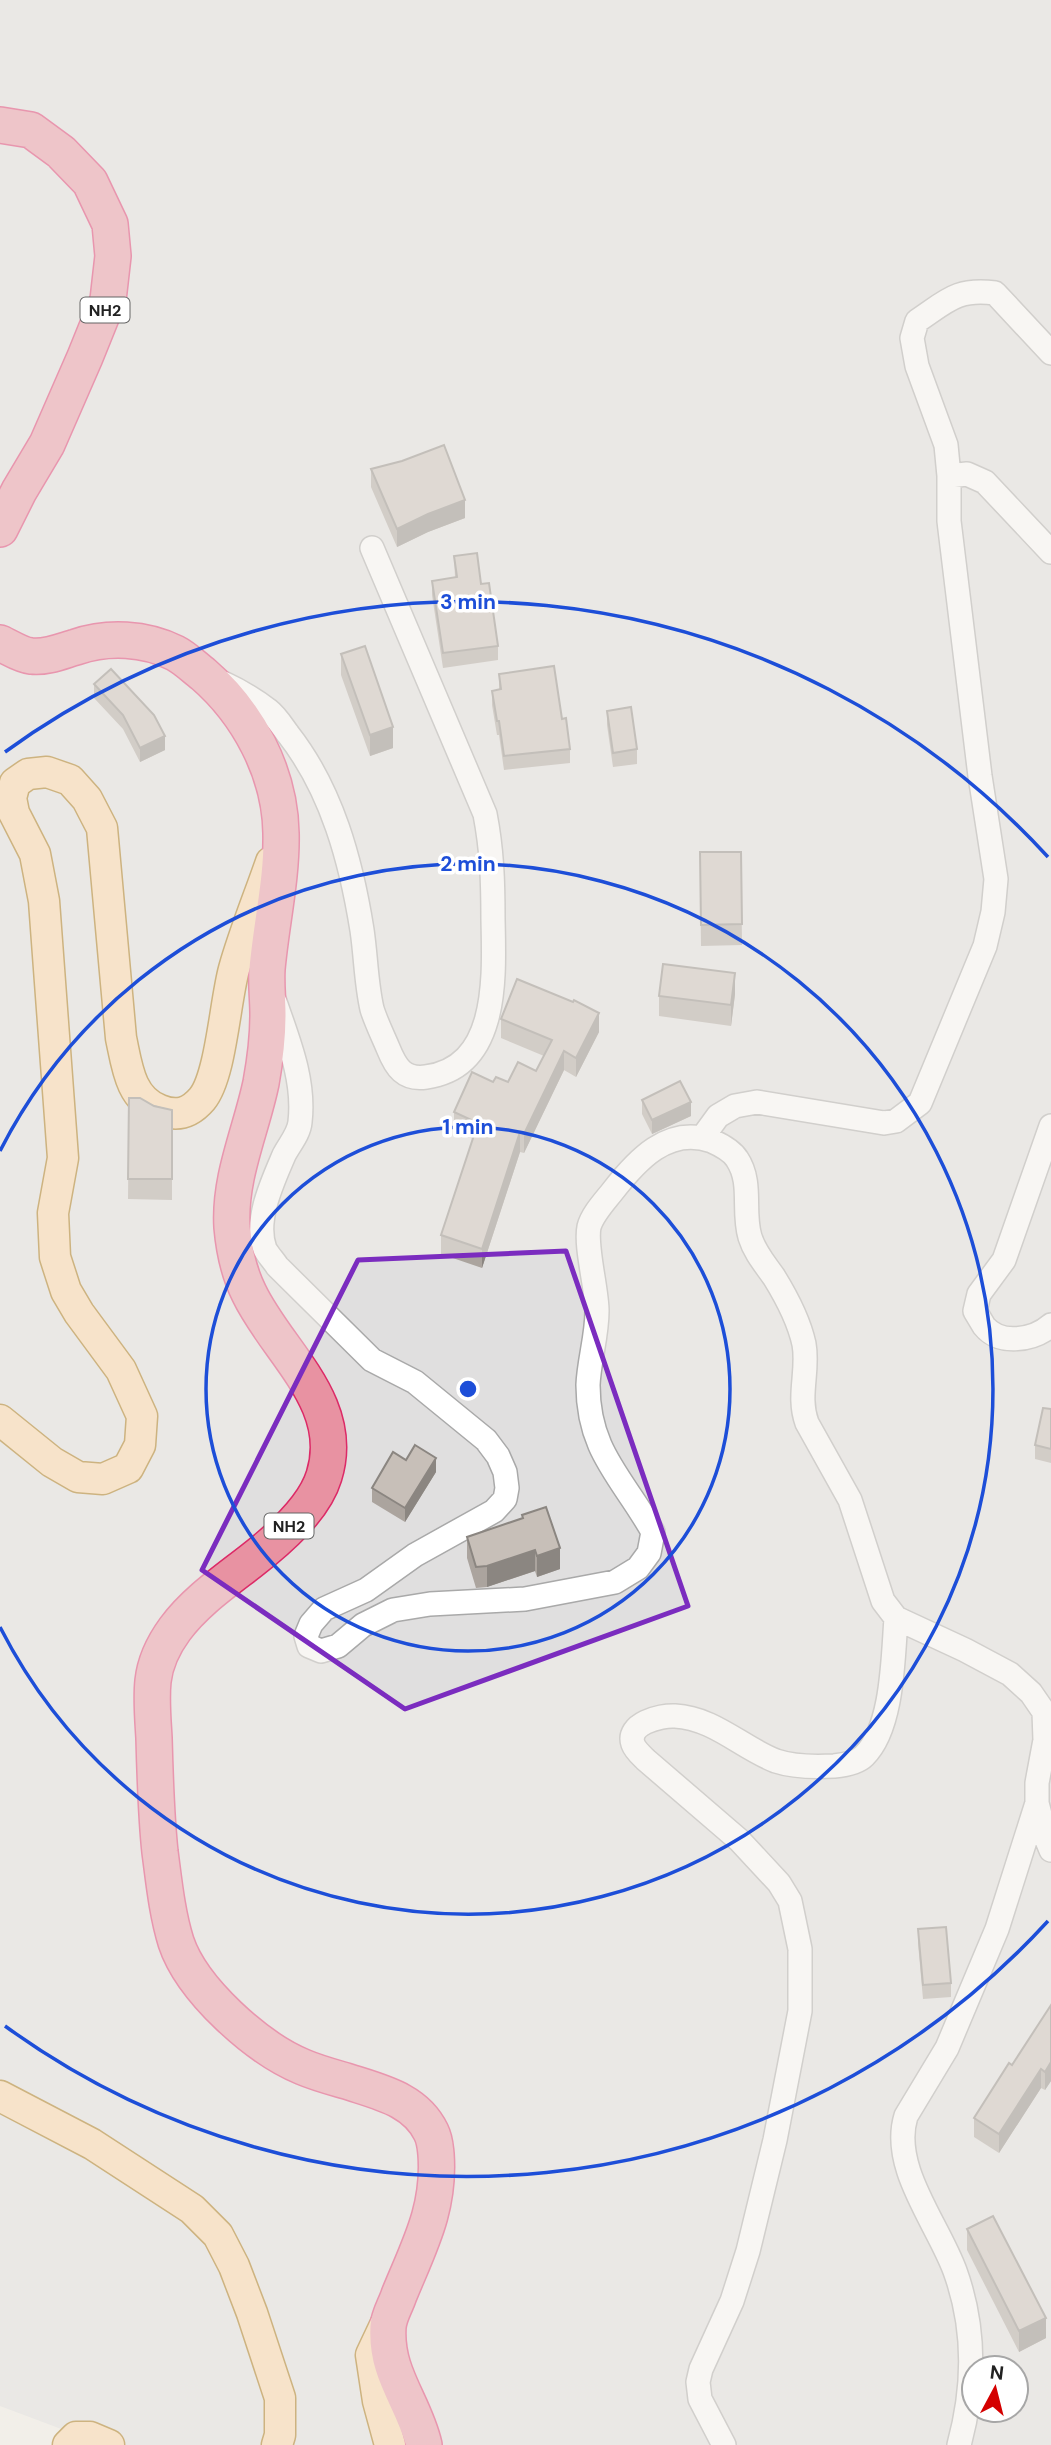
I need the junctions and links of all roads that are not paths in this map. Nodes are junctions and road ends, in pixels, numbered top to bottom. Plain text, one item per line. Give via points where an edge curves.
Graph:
1 (0, 125) edge
2 (1051, 353) edge
3 (950, 476) junction
4 (0, 529) edge
5 (372, 548) dead end
6 (1051, 552) edge
7 (0, 643) edge
8 (198, 670) junction
9 (281, 831) junction
10 (266, 979) junction
11 (1051, 1126) edge
12 (702, 1138) junction
13 (1051, 1325) edge
14 (0, 1420) edge
15 (896, 1618) junction
16 (1037, 1803) junction
17 (1051, 1850) edge
18 (0, 2096) edge
19 (388, 2319) junction
20 (68, 2445) edge
21 (109, 2445) edge
22 (277, 2445) edge
23 (390, 2445) edge
24 (424, 2445) edge
25 (724, 2445) edge
26 (959, 2445) edge

1 - 4 highway, NH2 via 31,130 90,182 110,224 113,256 108,300 85,358 47,444
2 - 3 street via 995,293 974,290 956,295 917,321 912,338 917,366 946,444
3 - 6 street via 967,474 985,482
3 - 12 street via 949,522 996,878 985,946 920,1103 908,1114 884,1123 757,1102 735,1106 718,1116
5 - 8 street via 485,814 492,848 494,981 480,1037 464,1061 437,1075 415,1078 405,1075 392,1057 373,1011 349,861 307,758 270,711
7 - 8 highway, NH2 via 31,656 107,639 135,641 175,653
8 - 9 highway, NH2 via 240,713 257,743 275,785
9 - 10 highway, NH2
9 - 14 main road via 234,969 214,1076 203,1098 188,1112 170,1114 149,1106 135,1090 127,1066 102,828 87,799 70,780 47,772 28,774 15,783 14,813 35,853 44,901 64,1158 54,1213 55,1257 66,1291 121,1370 142,1416 140,1446 128,1468 103,1479 78,1477
10 - 12 street via 288,1039 302,1103 300,1126 264,1214 265,1249 372,1360 415,1382 486,1440 498,1456 507,1488 505,1499 494,1511 415,1555 366,1590 324,1609 306,1636 309,1646 321,1651 338,1646 363,1625 393,1611 430,1604 525,1599 615,1582 638,1568 649,1553 653,1532 602,1453 590,1419 588,1383 597,1312 589,1227 630,1168 650,1151 670,1140
10 - 19 highway, NH2 via 263,1074 236,1179 232,1223 237,1263 272,1333 309,1382 325,1415 330,1451 323,1481 304,1510 267,1549 195,1606 162,1652 153,1678 159,1843 176,1942 187,1967 212,2000 264,2046 303,2067 414,2107 434,2136 434,2207
11 - 13 street via 1004,1261 979,1294 975,1311 985,1328 1003,1337 1023,1339
12 - 15 street via 720,1144 736,1157 744,1173 749,1236 801,1329 805,1349 802,1409 850,1500 883,1601
15 - 16 street via 1010,1674 1031,1693 1044,1712
15 - 25 street via 884,1713 876,1741 863,1759 821,1767 778,1762 727,1732 674,1716 633,1731 634,1747 646,1760 739,1840 779,1883 790,1901 800,1949 800,2011 775,2140 748,2251 698,2382 700,2399
16 - 17 street
16 - 26 street via 997,1929 947,2049 902,2126 903,2154 954,2269 965,2313 972,2370 970,2403
18 - 22 main road via 92,2144 192,2209 218,2235 253,2313 279,2398
19 - 23 main road via 371,2355
19 - 24 highway, NH2 via 388,2353 395,2379
20 - 21 main road via 76,2437

